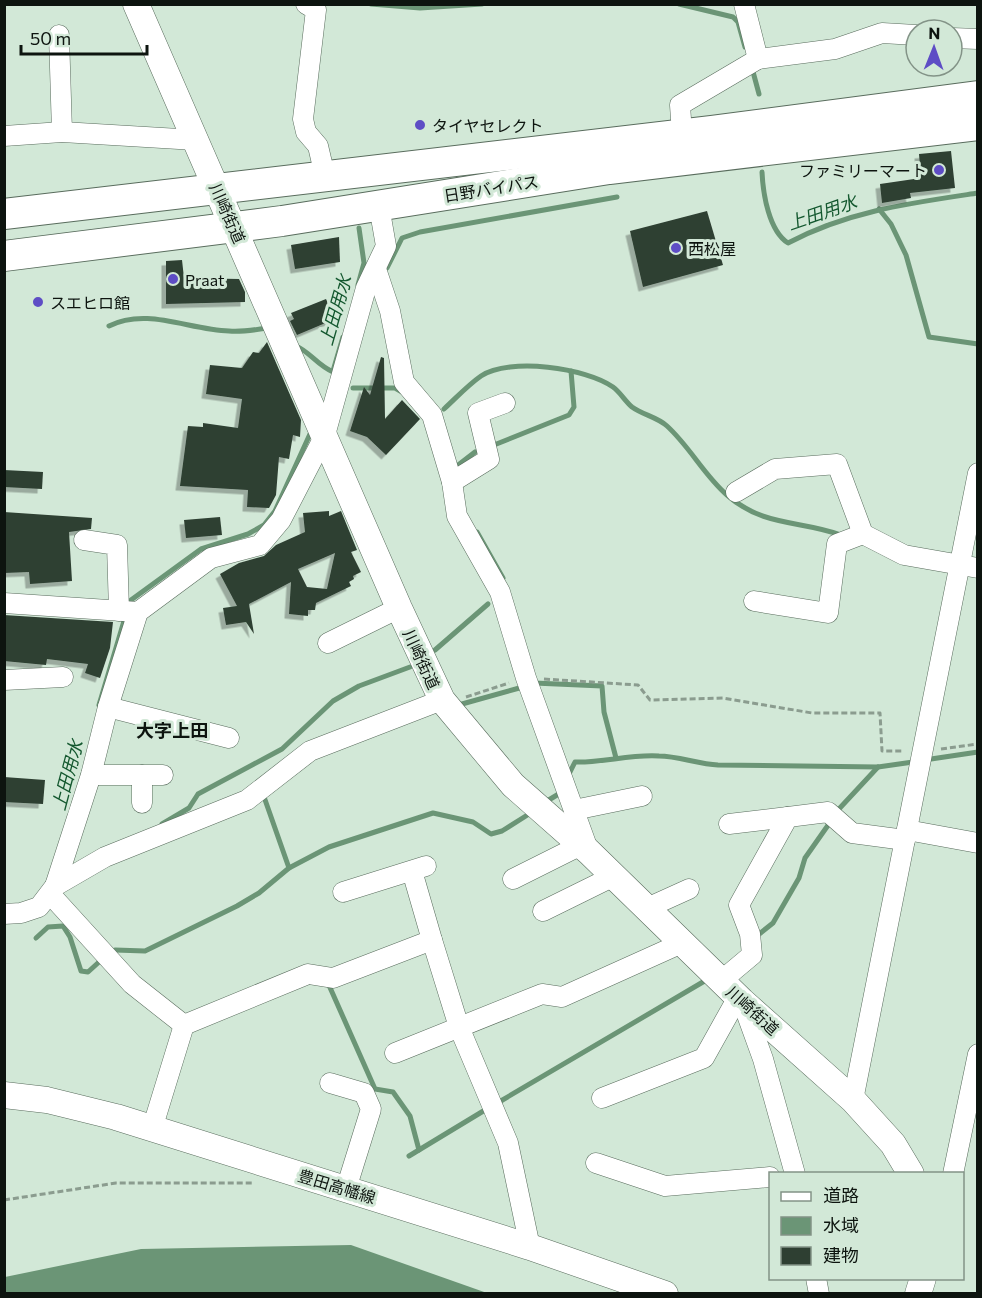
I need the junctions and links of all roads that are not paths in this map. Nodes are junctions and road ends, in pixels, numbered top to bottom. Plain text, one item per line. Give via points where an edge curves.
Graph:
1 (136, 4) edge
2 (306, 4) edge
3 (744, 4) edge
4 (59, 35) dead end
5 (904, 35) edge
6 (758, 59) junction
7 (978, 96) edge
8 (978, 125) edge
9 (62, 132) junction
10 (682, 134) junction
11 (4, 136) edge
12 (196, 140) junction
13 (325, 176) junction
14 (217, 190) junction
15 (380, 206) junction
16 (4, 214) edge
17 (234, 228) junction
18 (4, 256) edge
19 (376, 268) junction
20 (505, 403) dead end
21 (325, 435) junction
22 (978, 473) edge
23 (452, 482) junction
24 (736, 492) dead end
25 (863, 534) junction
26 (84, 540) dead end
27 (969, 567) edge
28 (754, 601) dead end
29 (4, 603) edge
30 (399, 608) junction
31 (128, 611) junction
32 (328, 643) dead end
33 (63, 677) dead end
34 (4, 680) edge
35 (442, 700) junction
36 (108, 707) junction
37 (229, 738) dead end
38 (91, 775) junction
39 (141, 775) junction
40 (163, 775) dead end
41 (642, 795) dead end
42 (142, 803) dead end
43 (574, 810) junction
44 (788, 817) junction
45 (729, 824) dead end
46 (906, 835) junction
47 (978, 843) edge
48 (585, 848) junction
49 (614, 876) junction
50 (513, 879) dead end
51 (689, 889) dead end
52 (53, 890) junction
53 (343, 892) dead end
54 (647, 908) junction
55 (543, 911) dead end
56 (4, 914) edge
57 (432, 940) junction
58 (682, 943) junction
59 (734, 993) junction
60 (184, 1025) junction
61 (459, 1027) junction
62 (395, 1053) dead end
63 (978, 1054) edge
64 (330, 1083) dead end
65 (4, 1095) edge
66 (602, 1098) dead end
67 (853, 1100) junction
68 (973, 1103) edge
69 (152, 1129) junction
70 (596, 1163) dead end
71 (795, 1172) edge
72 (910, 1172) edge
73 (953, 1172) edge
74 (769, 1177) edge
75 (346, 1189) junction
76 (530, 1247) junction
77 (665, 1293) edge

1 - 12 main road, 川崎街道
2 - 13 street via 316,10 303,119 306,132 318,146
3 - 6 street
4 - 9 street
5 - 6 street via 882,33 835,49
6 - 10 street via 680,105
7 - 10 highway, 日野バイパス
8 - 15 highway, 日野バイパス via 609,169
9 - 11 street
9 - 12 street
10 - 13 highway, 日野バイパス
12 - 14 main road, 川崎街道
13 - 14 highway, 日野バイパス
14 - 16 highway, 日野バイパス
14 - 17 main road, 川崎街道
15 - 17 highway, 日野バイパス
15 - 19 street via 386,246
17 - 18 highway, 日野バイパス
17 - 21 main road, 川崎街道
19 - 21 street via 366,288
19 - 23 street via 390,311 404,382 432,415
20 - 23 street via 478,413 489,459
21 - 30 main road, 川崎街道
21 - 31 street via 281,520 260,545 211,558
22 - 27 street
23 - 43 street via 457,516 500,592 526,678
24 - 25 street via 775,469 837,464
25 - 27 street via 904,555
25 - 28 street via 837,544 828,613
26 - 31 street via 117,545
27 - 46 street
29 - 31 street
30 - 32 street
30 - 35 main road, 川崎街道
31 - 36 street
33 - 34 street
35 - 48 main road, 川崎街道 via 513,785
35 - 52 street via 309,751 247,800 105,856
36 - 37 street
36 - 38 street
38 - 39 street
38 - 52 street
39 - 40 street
39 - 42 street
41 - 43 street
43 - 48 street
44 - 45 street
44 - 46 street via 828,812 852,832
44 - 59 street via 739,905 750,934 752,955
46 - 47 street
46 - 67 street
48 - 49 main road, 川崎街道
48 - 50 street
49 - 54 main road, 川崎街道
49 - 55 street
51 - 54 street
52 - 56 street via 39,907
52 - 60 street via 132,984
53 - 57 street via 419,868
54 - 58 main road, 川崎街道
57 - 60 street via 333,978 308,974
57 - 61 street
58 - 59 main road, 川崎街道
58 - 61 street via 562,997 542,994
59 - 66 street via 704,1058
59 - 67 main road, 川崎街道
59 - 71 street via 763,1059
60 - 69 street
61 - 62 street
61 - 76 street via 508,1143
63 - 68 street
64 - 75 street via 364,1093 371,1109
65 - 69 main road, 豊田高幡線 via 80,1108
67 - 72 main road, 川崎街道 via 893,1144
68 - 73 street
69 - 75 main road, 豊田高幡線
70 - 74 street via 665,1186
75 - 76 main road, 豊田高幡線
76 - 77 main road, 豊田高幡線

